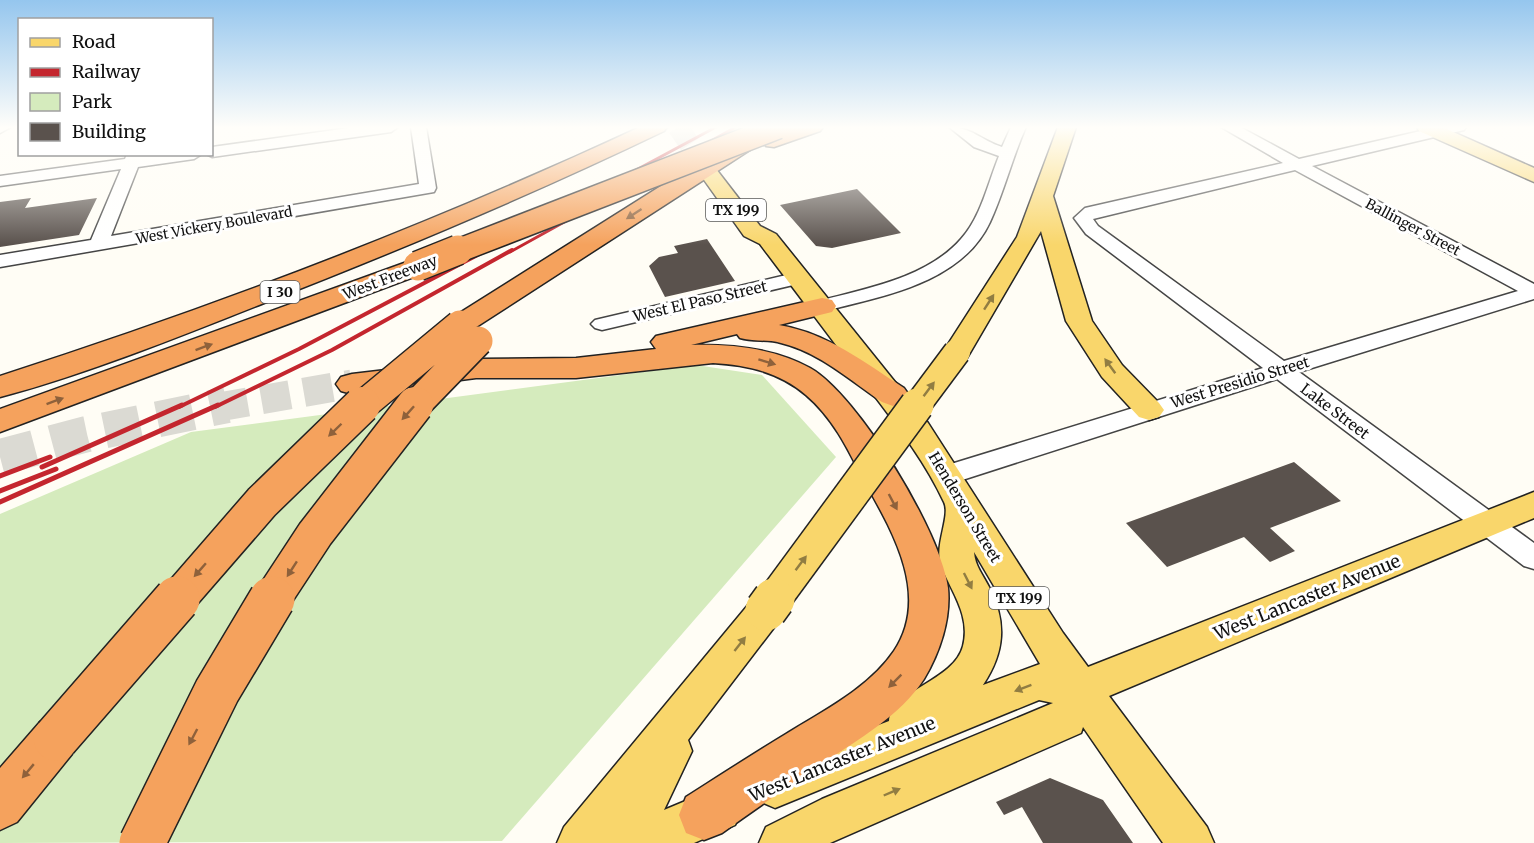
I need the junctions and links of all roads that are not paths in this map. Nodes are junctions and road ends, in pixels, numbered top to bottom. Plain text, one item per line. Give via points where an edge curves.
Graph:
1 (89, 166) edge
2 (130, 166) edge
3 (424, 166) edge
4 (576, 166) edge
5 (625, 166) edge
6 (676, 166) edge
7 (701, 166) edge
8 (710, 166) edge
9 (1001, 166) edge
10 (1052, 166) edge
11 (1292, 166) edge
12 (1300, 166) edge
13 (1512, 166) edge
14 (717, 168) tunnel mouth
15 (1534, 176) edge
16 (0, 181) edge
17 (1042, 195) junction
18 (99, 244) junction
19 (0, 261) edge
20 (418, 266) junction
21 (799, 278) junction
22 (1534, 292) edge
23 (822, 306) junction
24 (602, 324) dead end
25 (668, 341) junction
26 (473, 345) junction
27 (146, 354) junction
28 (1281, 370) junction
29 (352, 384) tunnel mouth
30 (0, 387) edge
31 (892, 395) junction
32 (1149, 410) junction
33 (0, 421) edge
34 (955, 490) junction
35 (1534, 504) edge
36 (1488, 524) junction
37 (1534, 558) edge
38 (713, 678) junction
39 (1080, 689) junction
40 (867, 748) junction
41 (0, 805) edge
42 (704, 815) junction
43 (836, 829) edge
44 (142, 843) edge
45 (580, 843) edge
46 (623, 843) edge
47 (641, 843) edge
48 (782, 843) edge
49 (1191, 843) edge

1 - 16 street
2 - 18 street
3 - 18 street, West Vickery Boulevard via 428,188
4 - 27 highway
5 - 27 highway, West Freeway / I 30 via 417,243
6 - 20 highway, West Freeway / I 30, bridge
7 - 20 highway, bridge
8 -> 26 highway via 601,236
9 - 23 street via 980,226 963,248 914,278
10 - 17 main road
11 - 28 street, Lake Street via 1091,212 1083,218 1092,230
12 - 22 street, Ballinger Street
13 - 15 main road
14 - 21 main road, Henderson Street / TX 199 via 752,231 768,239
32 -> 17 main road via 1112,371 1079,321
38 -> 17 main road, bridge via 957,351 1029,237
18 - 19 street, West Vickery Boulevard
27 -> 20 highway, West Freeway / I 30
21 - 23 main road, Henderson Street / TX 199
21 - 24 street, West El Paso Street
22 - 28 street, West Presidio Street
23 - 25 highway
23 - 31 main road, Henderson Street / TX 199
25 - 26 highway
25 - 31 highway via 762,331 782,333 815,344
26 - 29 highway
26 -> 41 highway, bridge via 371,397 262,502
26 -> 42 highway via 576,368 711,355 759,359 787,369 821,389 838,406 860,439 916,546 927,578 927,615 918,645 903,673 862,710
26 -> 44 highway, bridge via 404,417 315,534 249,634
27 - 30 highway, West Freeway / I 30
33 -> 27 highway, West Freeway / I 30
28 - 32 street, West Presidio Street
28 - 36 street, Lake Street
31 - 34 main road, Henderson Street / TX 199
32 - 34 street, West Presidio Street
34 - 39 main road, Henderson Street / TX 199
34 -> 40 main road via 957,559 982,615 980,655 964,681
35 - 36 main road, West Lancaster Avenue
36 - 37 street, Lake Street
36 - 39 main road, West Lancaster Avenue
38 - 45 main road
38 - 46 main road
39 -> 40 main road, West Lancaster Avenue via 1038,682
43 -> 39 main road via 1066,719
39 - 49 main road, Henderson Street / TX 199
40 - 42 main road, West Lancaster Avenue
42 - 47 main road, West Lancaster Avenue
43 - 48 main road

